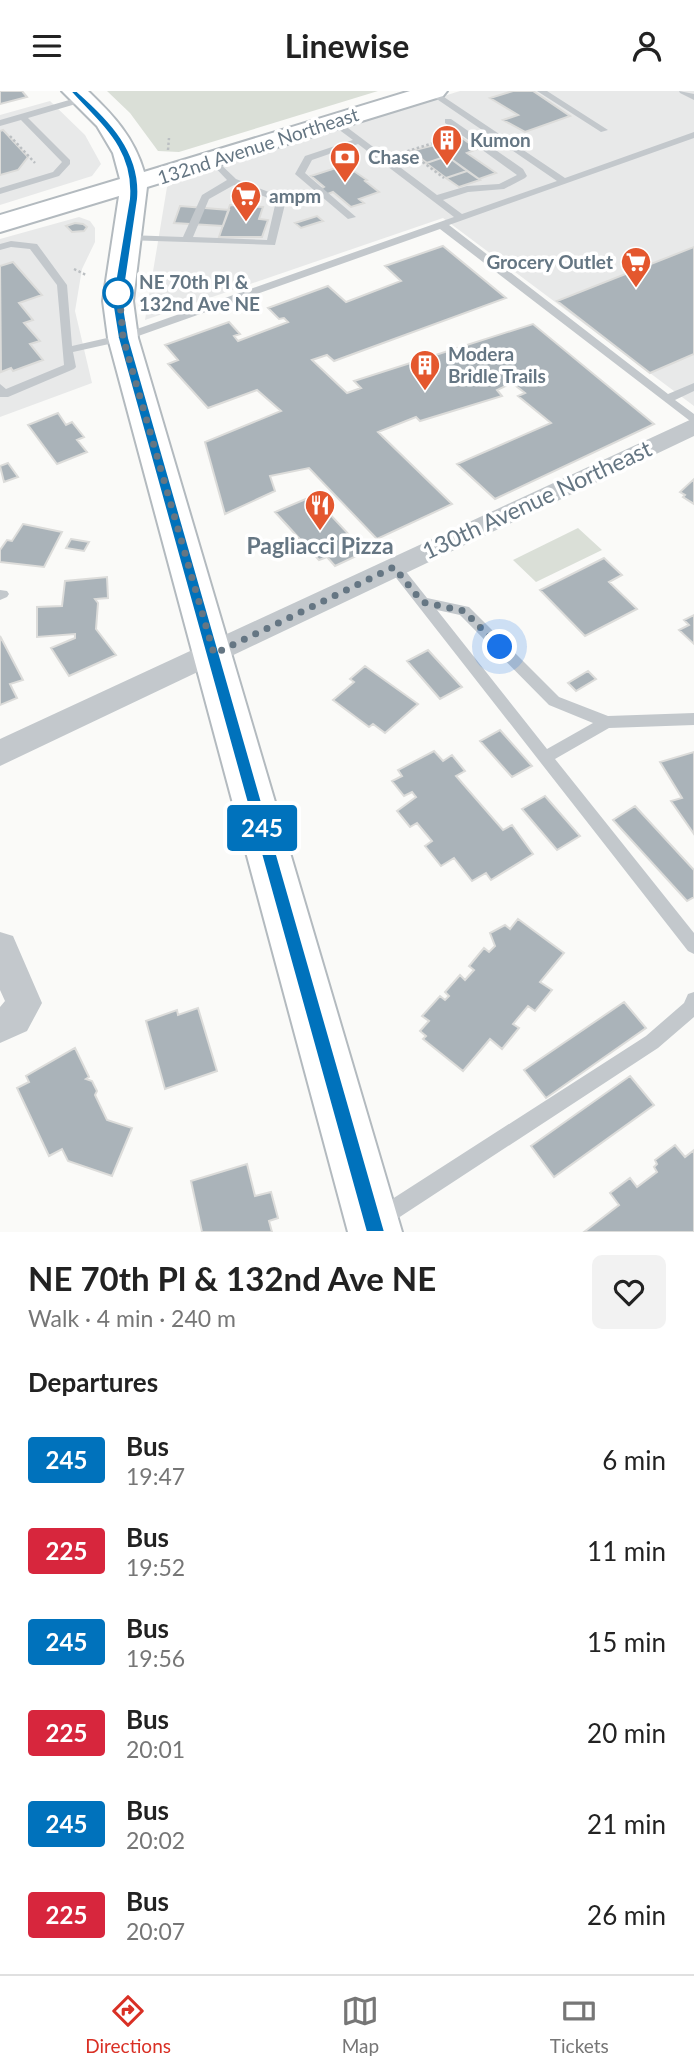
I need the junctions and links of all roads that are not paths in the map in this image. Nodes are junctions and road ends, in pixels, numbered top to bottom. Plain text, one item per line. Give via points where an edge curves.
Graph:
1 (432, 91) edge
2 (541, 91) edge
3 (683, 91) edge
4 (78, 95) edge
5 (694, 97) edge
6 (23, 117) junction
7 (333, 121) junction
8 (448, 121) dead end
9 (3, 128) edge
10 (604, 130) dead end
11 (694, 135) edge
12 (359, 141) junction
13 (213, 160) junction
14 (233, 181) junction
15 (564, 181) junction
16 (134, 185) junction
17 (0, 191) edge
18 (435, 199) junction
19 (76, 202) junction
20 (351, 217) dead end
21 (461, 218) junction
22 (0, 224) edge
23 (442, 225) junction
24 (128, 234) junction
25 (187, 239) junction
26 (0, 247) edge
27 (123, 338) junction
28 (67, 350) junction
29 (694, 387) edge
30 (0, 388) edge
31 (667, 400) junction
32 (694, 420) edge
33 (694, 426) edge
34 (394, 567) junction
35 (422, 602) junction
36 (214, 654) junction
37 (694, 719) edge
38 (607, 722) junction
39 (0, 753) edge
40 (545, 757) junction
41 (694, 946) edge
42 (0, 948) edge
43 (694, 1000) edge
44 (0, 1025) edge
45 (374, 1228) edge

1 - 7 main road, 132nd Avenue Northeast
1 - 15 lane
2 - 10 lane
3 - 5 lane
4 - 6 lane
4 - 16 main road via 107,122 126,152
6 - 9 lane
6 - 17 lane via 67,162 55,174
7 - 12 lane
7 - 13 main road, 132nd Avenue Northeast
8 - 18 lane via 522,176 502,187 467,189
11 - 15 lane
12 - 18 lane
12 - 20 lane via 308,158 300,174
13 - 14 lane
13 - 16 main road, 132nd Avenue Northeast
14 - 25 lane via 205,197
14 - 25 lane via 281,200 271,243
15 - 21 lane
16 - 19 main road, 132nd Avenue Northeast
16 - 24 main road
18 - 21 lane
19 - 22 main road, 132nd Avenue Northeast
19 - 24 main road via 106,210
21 - 23 lane
23 - 27 lane
23 - 31 lane
24 - 25 lane
24 - 27 main road via 118,301
26 - 28 lane via 33,246 62,285
27 - 28 lane
27 - 36 main road
28 - 30 lane via 69,367 4,394
29 - 31 lane
31 - 32 lane
33 - 34 street, 130th Avenue Northeast
34 - 35 lane
34 - 36 street, 130th Avenue Northeast
35 - 38 lane via 464,611 554,701
35 - 40 lane
36 - 39 street, 130th Avenue Northeast
36 - 45 main road
37 - 38 lane
38 - 40 lane
40 - 41 lane
42 - 44 street via 24,1003 14,1019
43 - 45 lane via 691,1008 652,1042

